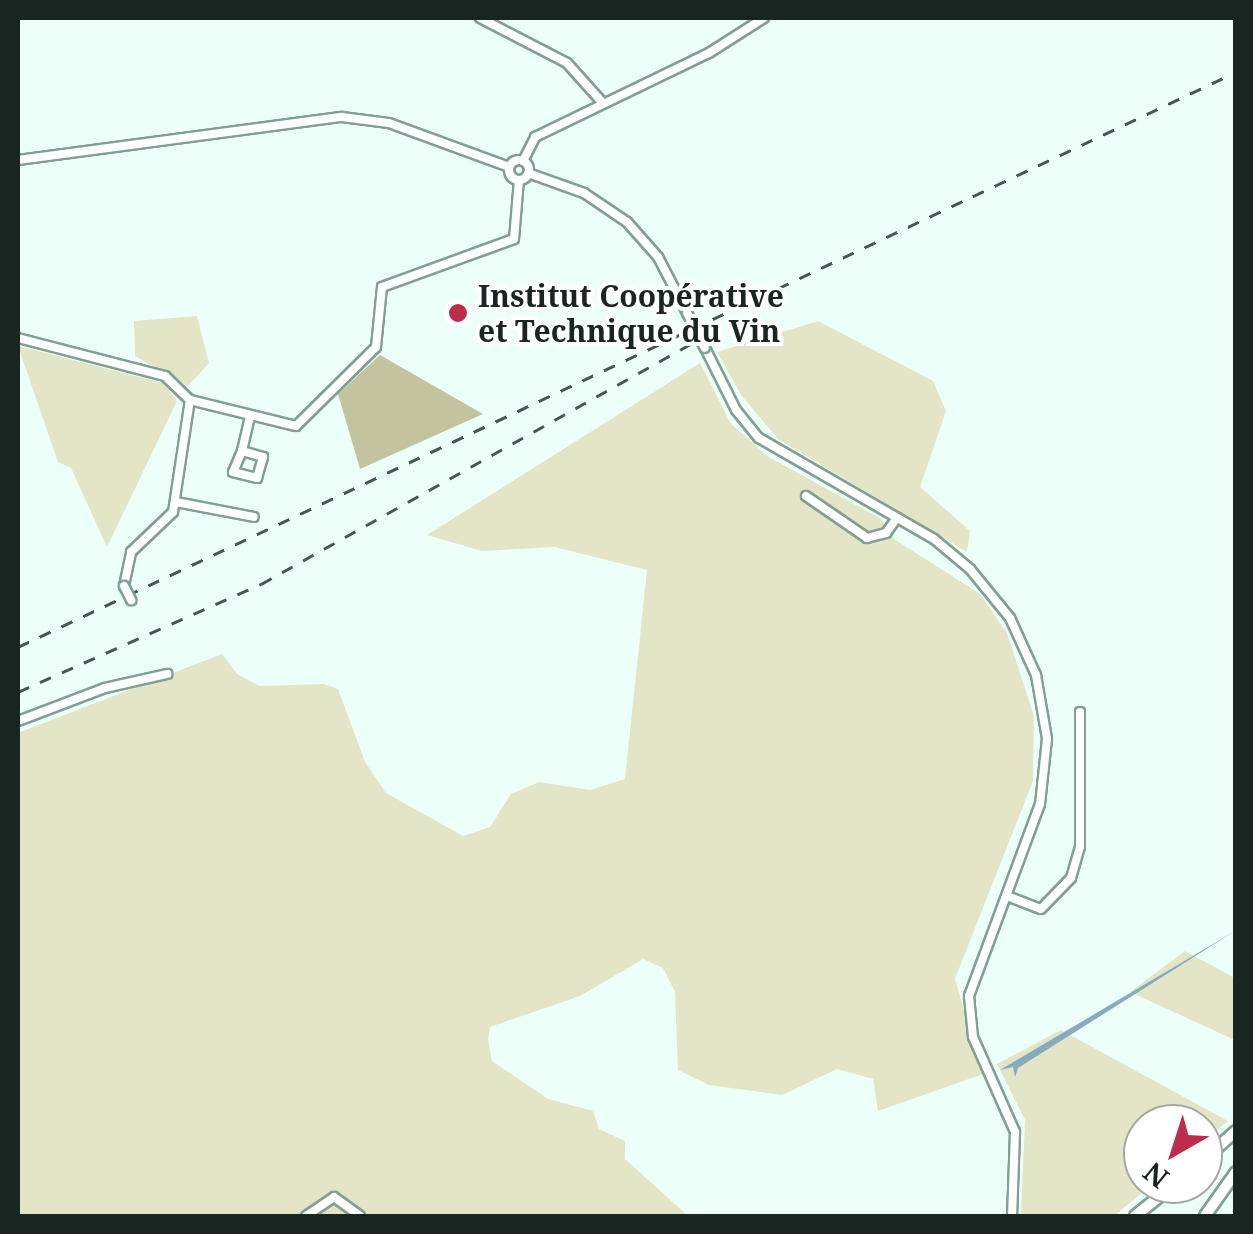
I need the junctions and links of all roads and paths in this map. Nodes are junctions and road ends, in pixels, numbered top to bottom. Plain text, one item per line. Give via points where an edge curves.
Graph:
1 (480, 18) edge
2 (764, 18) edge
3 (602, 102) junction
4 (18, 160) edge
5 (523, 161) junction
6 (509, 167) junction
7 (528, 173) junction
8 (518, 180) junction
9 (18, 338) edge
10 (190, 400) junction
11 (250, 415) junction
12 (242, 451) junction
13 (806, 496) dead end
14 (176, 502) junction
15 (254, 517) dead end
16 (898, 518) junction
17 (130, 600) dead end
18 (167, 674) dead end
19 (1080, 712) dead end
20 (18, 722) edge
21 (1007, 896) junction
22 (1236, 1172) edge
23 (306, 1216) edge
24 (360, 1216) edge
25 (1012, 1216) edge
26 (1205, 1216) edge

1 - 3 street via 567,63
2 - 3 street via 709,53
3 - 5 street via 536,137
4 - 6 street via 342,117 389,123
5 - 6 street
5 - 7 street
6 - 8 street
7 - 8 street
7 - 16 street, bridge via 584,193 627,222 658,257 736,410 759,438
8 - 11 street via 514,239 382,287 376,348 301,423
9 - 10 street via 165,376
10 - 11 street
10 - 14 street
11 - 12 street
12 - 12 street via 263,457 258,478 233,472
13 - 16 street via 867,538 886,533
14 - 15 street
14 - 17 street, bridge via 164,526 131,552 122,572
16 - 21 street via 947,548 992,592 1024,645 1040,690 1045,774
18 - 20 street via 105,688
19 - 21 street via 1080,846 1071,878 1041,909
21 - 25 street via 968,996 973,1037 1016,1132
22 - 26 main road
23 - 24 street via 334,1197

